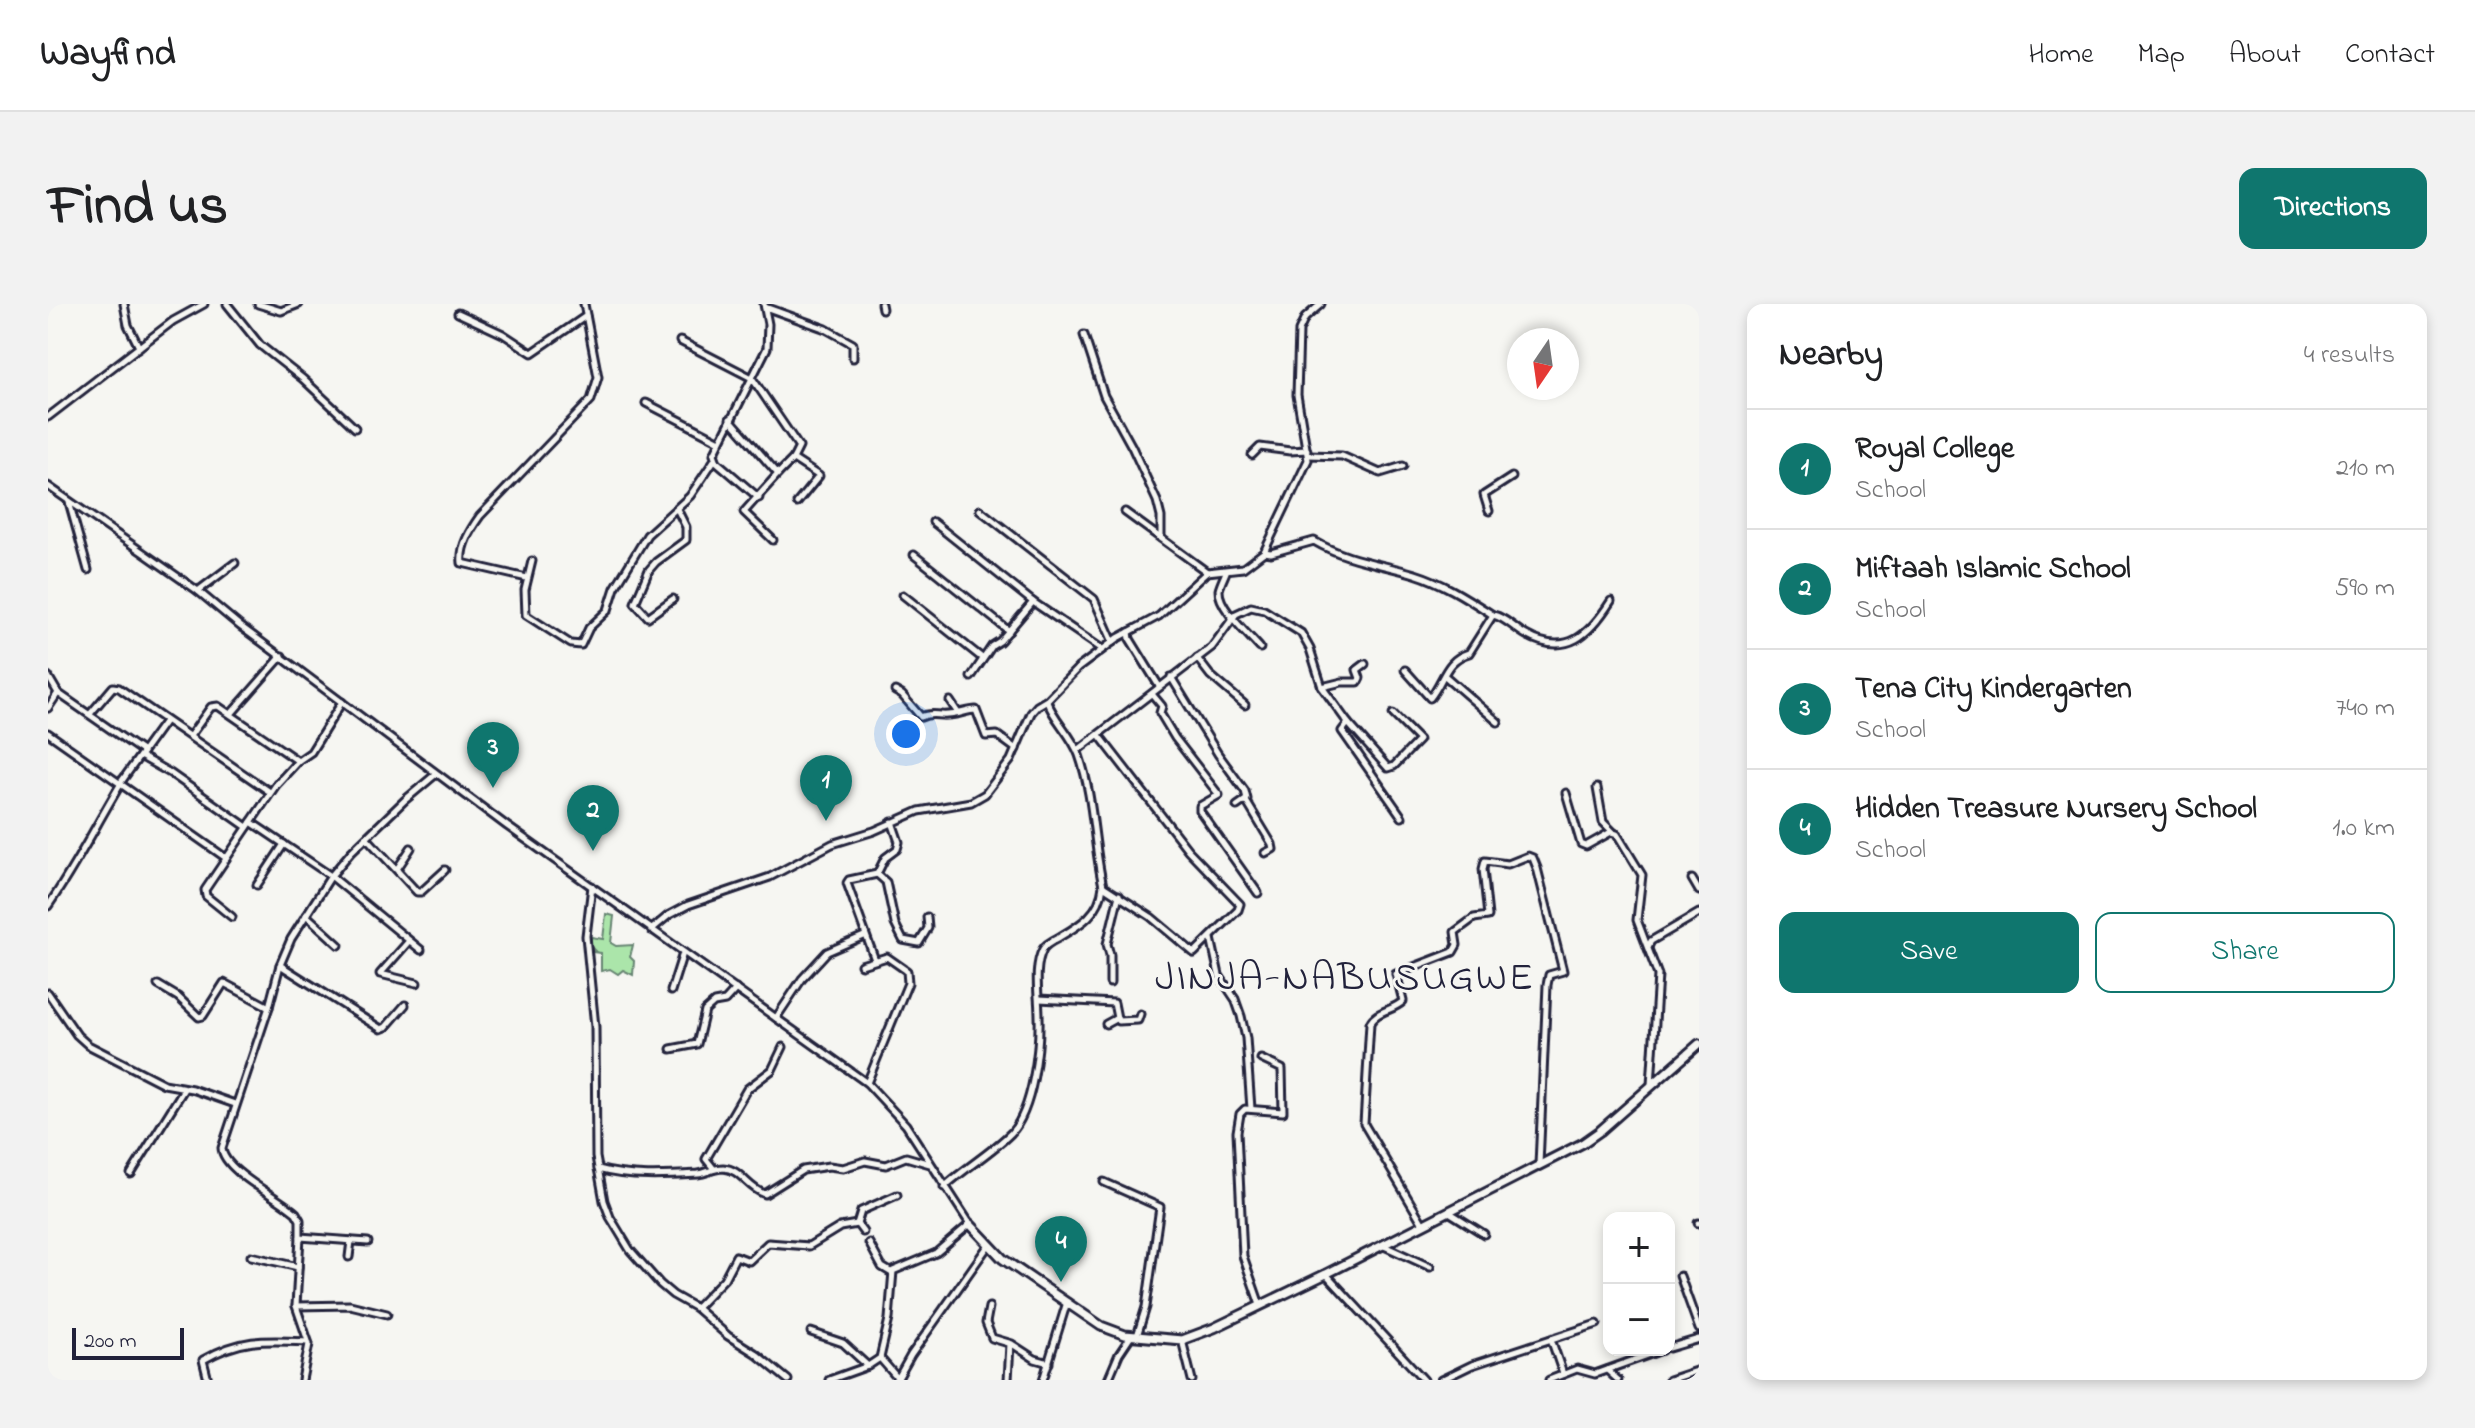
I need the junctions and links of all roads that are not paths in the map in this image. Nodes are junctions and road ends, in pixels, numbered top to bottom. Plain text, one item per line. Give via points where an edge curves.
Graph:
1 (124, 304) edge
2 (204, 304) edge
3 (227, 304) edge
4 (258, 304) edge
5 (299, 304) edge
6 (590, 304) edge
7 (1321, 304) edge
8 (764, 305) edge
9 (585, 310) edge
10 (458, 313) dead end
11 (1084, 335) dead end
12 (680, 341) dead end
13 (139, 347) junction
14 (853, 358) dead end
15 (752, 378) junction
16 (646, 403) dead end
17 (48, 417) edge
18 (730, 419) junction
19 (355, 428) dead end
20 (720, 441) junction
21 (1308, 452) junction
22 (1252, 455) dead end
23 (715, 459) junction
24 (793, 459) junction
25 (1403, 466) dead end
26 (778, 474) junction
27 (1512, 477) dead end
28 (48, 486) edge
29 (759, 498) junction
30 (69, 501) junction
31 (797, 503) dead end
32 (677, 509) junction
33 (980, 510) dead end
34 (1489, 511) dead end
35 (1125, 512) dead end
36 (933, 522) dead end
37 (1161, 538) junction
38 (773, 540) dead end
39 (1264, 552) junction
40 (914, 555) dead end
41 (532, 561) dead end
42 (235, 563) dead end
43 (88, 570) dead end
44 (1207, 572) junction
45 (1226, 572) junction
46 (527, 578) junction
47 (198, 591) junction
48 (903, 595) dead end
49 (673, 599) dead end
50 (1611, 601) dead end
51 (1033, 602) junction
52 (1493, 615) junction
53 (1234, 619) junction
54 (1009, 631) junction
55 (1129, 632) junction
56 (1113, 642) junction
57 (1260, 648) dead end
58 (1102, 649) junction
59 (282, 656) junction
60 (982, 658) junction
61 (1197, 658) junction
62 (1365, 664) dead end
63 (1405, 670) dead end
64 (48, 676) edge
65 (1445, 676) junction
66 (971, 677) dead end
67 (1171, 677) junction
68 (1159, 686) junction
69 (1322, 687) junction
70 (895, 691) dead end
71 (58, 693) junction
72 (1152, 694) junction
73 (1047, 700) junction
74 (950, 701) dead end
75 (342, 702) junction
76 (1245, 705) dead end
77 (48, 708) edge
78 (958, 713) junction
79 (90, 714) junction
80 (231, 714) junction
81 (1393, 714) dead end
82 (165, 721) junction
83 (1498, 722) dead end
84 (1348, 723) junction
85 (48, 733) edge
86 (1099, 735) junction
87 (190, 736) junction
88 (1016, 749) junction
89 (1078, 750) junction
90 (142, 754) junction
91 (298, 761) junction
92 (436, 774) junction
93 (121, 784) junction
94 (1597, 788) dead end
95 (270, 792) junction
96 (1566, 793) dead end
97 (1246, 801) junction
98 (1237, 806) dead end
99 (1402, 817) dead end
100 (892, 822) junction
101 (249, 825) junction
102 (1613, 833) junction
103 (367, 838) junction
104 (284, 844) junction
105 (411, 848) dead end
106 (1265, 853) dead end
107 (226, 858) junction
108 (397, 869) junction
109 (445, 870) dead end
110 (877, 874) junction
111 (331, 876) junction
112 (1692, 879) dead end
113 (257, 885) dead end
114 (592, 886) junction
115 (1103, 886) junction
116 (1699, 891) edge
117 (1258, 893) dead end
118 (1119, 895) junction
119 (48, 906) edge
120 (1699, 913) edge
121 (306, 915) junction
122 (232, 917) dead end
123 (927, 917) dead end
124 (651, 930) junction
125 (864, 936) junction
126 (1211, 937) junction
127 (409, 941) junction
128 (339, 945) dead end
129 (1647, 948) junction
130 (421, 950) dead end
131 (683, 953) junction
132 (875, 960) junction
133 (280, 965) junction
134 (861, 965) dead end
135 (417, 983) dead end
136 (1110, 983) dead end
137 (158, 985) dead end
138 (736, 989) junction
139 (671, 991) dead end
140 (48, 993) edge
141 (1039, 999) junction
142 (405, 1005) dead end
143 (269, 1007) junction
144 (1140, 1014) dead end
145 (776, 1018) junction
146 (1117, 1018) junction
147 (1106, 1024) dead end
148 (1699, 1044) edge
149 (783, 1047) dead end
150 (671, 1049) dead end
151 (1261, 1059) dead end
152 (867, 1083) junction
153 (1651, 1085) junction
154 (184, 1089) junction
155 (235, 1104) junction
156 (1251, 1109) junction
157 (931, 1164) junction
158 (1539, 1166) junction
159 (598, 1169) junction
160 (715, 1170) junction
161 (131, 1174) dead end
162 (1104, 1182) dead end
163 (944, 1187) junction
164 (897, 1195) dead end
165 (1449, 1212) junction
166 (857, 1224) junction
167 (970, 1224) junction
168 (1424, 1225) junction
169 (863, 1232) dead end
170 (1484, 1234) dead end
171 (300, 1237) junction
172 (351, 1241) junction
173 (368, 1242) dead end
174 (869, 1243) dead end
175 (1383, 1245) junction
176 (988, 1246) junction
177 (251, 1256) dead end
178 (349, 1257) dead end
179 (298, 1267) junction
180 (1430, 1267) dead end
181 (892, 1273) junction
182 (1326, 1274) junction
183 (1680, 1276) dead end
184 (1067, 1302) junction
185 (1260, 1305) junction
186 (296, 1306) junction
187 (989, 1307) dead end
188 (696, 1308) junction
189 (387, 1314) dead end
190 (1597, 1324) dead end
191 (1699, 1329) edge
192 (811, 1332) dead end
193 (1134, 1337) junction
194 (1551, 1339) junction
195 (1699, 1339) edge
196 (1182, 1340) junction
197 (308, 1342) junction
198 (1010, 1344) junction
199 (1675, 1346) edge
200 (1646, 1356) edge
201 (880, 1358) junction
202 (1049, 1363) junction
203 (868, 1366) junction
204 (1607, 1370) junction
205 (1699, 1370) edge
206 (1563, 1374) junction
207 (208, 1380) edge
208 (302, 1380) edge
209 (788, 1380) edge
210 (829, 1380) edge
211 (898, 1380) edge
212 (1008, 1380) edge
213 (1043, 1380) edge
214 (1108, 1380) edge
215 (1192, 1380) edge
216 (1424, 1380) edge
217 (1441, 1380) edge
218 (1549, 1380) edge
219 (1618, 1380) edge
220 (1669, 1380) edge

1 - 13 street
2 - 13 street
3 - 19 street via 260,345
4 - 5 street via 281,311
6 - 9 street
7 - 21 street via 1299,331 1297,395
8 - 14 street via 853,344
8 - 15 street via 768,344
9 - 10 street via 532,353
9 - 46 street via 598,377 591,400 480,516 461,557 462,563
11 - 37 street via 1104,396 1157,501
12 - 15 street
13 - 17 street
15 - 18 street
15 - 24 street via 799,447
16 - 20 street
18 - 20 street
18 - 26 street
20 - 23 street
21 - 22 street via 1260,447
21 - 25 street via 1342,456 1380,473
21 - 39 street
23 - 29 street
23 - 32 street
24 - 26 street
24 - 31 street via 819,476
26 - 29 street
27 - 34 street via 1484,495
28 - 30 street
29 - 38 street via 744,514
30 - 43 street
30 - 47 street
32 - 46 street via 647,535 608,610 589,628 581,645 526,615
32 - 49 street via 686,540 649,570 635,603 648,617
33 - 56 street via 1094,599
35 - 37 street
36 - 51 street
37 - 44 street
39 - 45 street via 1248,566
39 - 52 street via 1314,541 1365,563 1429,579
40 - 54 street
41 - 46 street
42 - 47 street
44 - 45 street
44 - 55 street via 1159,616
45 - 53 street via 1219,590
47 - 59 street
48 - 60 street
50 - 52 street via 1588,632 1565,642 1530,637
51 - 54 street
51 - 58 street
52 - 65 street via 1471,650 1452,661
53 - 57 street
53 - 61 street
53 - 69 street via 1253,607 1301,633
54 - 60 street
55 - 56 street
55 - 68 street
56 - 58 street
58 - 73 street
59 - 75 street
59 - 80 street
60 - 66 street
61 - 67 street
61 - 76 street
62 - 69 street via 1357,670 1358,682
63 - 65 street via 1430,698
64 - 71 street
65 - 83 street
67 - 68 street
67 - 97 street via 1245,791
68 - 72 street
69 - 84 street
70 - 78 street via 921,717
71 - 77 street
71 - 79 street
72 - 86 street
72 - 117 street via 1175,738 1219,795 1200,811
73 - 88 street via 1031,713
73 - 89 street
74 - 78 street
75 - 91 street via 311,752
75 - 92 street
78 - 88 street via 976,710 986,736 997,735
79 - 82 street via 116,687
79 - 90 street
80 - 87 street via 213,706
80 - 91 street
81 - 84 street via 1419,740 1388,768
82 - 87 street
82 - 90 street
84 - 99 street via 1342,731
85 - 93 street
86 - 89 street
86 - 126 street via 1188,850 1240,904
87 - 95 street
88 - 100 street via 985,794
89 - 115 street
90 - 93 street
90 - 101 street
91 - 95 street
92 - 103 street
92 - 114 street
93 - 107 street
93 - 119 street
94 - 102 street via 1600,814
95 - 101 street
96 - 102 street via 1582,846
97 - 98 street
97 - 106 street via 1272,844
100 - 110 street via 897,849
100 - 124 street via 832,844 758,882 688,905
101 - 104 street
101 - 107 street
102 - 129 street via 1642,875 1637,920
103 - 108 street
103 - 111 street
104 - 111 street
104 - 113 street
105 - 108 street
107 - 122 street via 205,892
108 - 109 street via 420,893
110 - 123 street via 886,882 903,940 919,943 928,928
110 - 125 street via 847,883
111 - 121 street
111 - 127 street
112 - 116 street
114 - 124 street
114 - 159 street via 586,936 595,1027
115 - 118 street
115 - 141 street via 1089,919 1043,949
118 - 126 street via 1189,952
118 - 136 street via 1107,944
120 - 129 street
121 - 128 street
121 - 133 street
124 - 131 street
125 - 132 street
125 - 145 street via 827,952
126 - 156 street via 1219,975 1241,1016
127 - 130 street
127 - 135 street via 380,974
129 - 153 street via 1658,979
131 - 138 street
131 - 139 street
132 - 134 street
132 - 152 street via 891,958 907,971 908,983
133 - 142 street via 381,1029
133 - 143 street
137 - 143 street via 199,1017 224,983
138 - 145 street
138 - 150 street via 705,1011 697,1044
140 - 154 street via 88,1045 151,1079
141 - 146 street via 1114,1003
141 - 163 street via 1039,1046 1019,1123
143 - 155 street
144 - 146 street via 1133,1021
145 - 152 street
146 - 147 street
148 - 153 street
149 - 160 street via 772,1070 747,1089 707,1153
151 - 156 street via 1282,1069 1283,1112
152 - 157 street via 906,1125
153 - 158 street via 1600,1131
154 - 155 street
154 - 161 street
155 - 171 street via 222,1156 296,1213
156 - 185 street via 1240,1114 1237,1132 1241,1239
157 - 160 street via 906,1157 886,1165 865,1161 803,1170 765,1194 749,1187 735,1171
157 - 163 street
158 - 165 street
158 - 168 street via 1547,985 1549,975 1563,971 1540,879 1528,856 1508,864 1485,861 1488,916 1474,918 1455,932 1453,952 1396,974 1403,1001 1370,1023 1364,1124
159 - 160 street via 662,1176
159 - 188 street via 610,1217 630,1250 667,1290
162 - 193 street via 1160,1207 1147,1299
163 - 167 street
164 - 166 street via 861,1211
165 - 168 street
165 - 170 street
166 - 169 street
166 - 188 street via 840,1227 809,1246 768,1243 749,1261 736,1256 724,1279
167 - 176 street
167 - 181 street via 936,1253
168 - 175 street
171 - 172 street
171 - 179 street
172 - 173 street
172 - 178 street
174 - 181 street via 882,1267
175 - 180 street
175 - 182 street
176 - 184 street
176 - 211 street
177 - 179 street
179 - 186 street
181 - 201 street
182 - 185 street
182 - 216 street
183 - 191 street
184 - 193 street via 1101,1326
184 - 202 street
185 - 196 street
186 - 189 street via 350,1305
186 - 197 street
187 - 198 street via 989,1336
188 - 209 street
190 - 194 street
192 - 203 street via 843,1343
193 - 196 street
193 - 214 street via 1119,1354
194 - 206 street
194 - 217 street
195 - 199 street
196 - 215 street
197 - 207 street via 232,1345 203,1360
197 - 208 street
198 - 202 street
198 - 212 street
200 - 204 street
201 - 203 street
201 - 211 street
202 - 213 street
203 - 210 street
204 - 206 street
204 - 219 street
205 - 220 street
206 - 218 street

